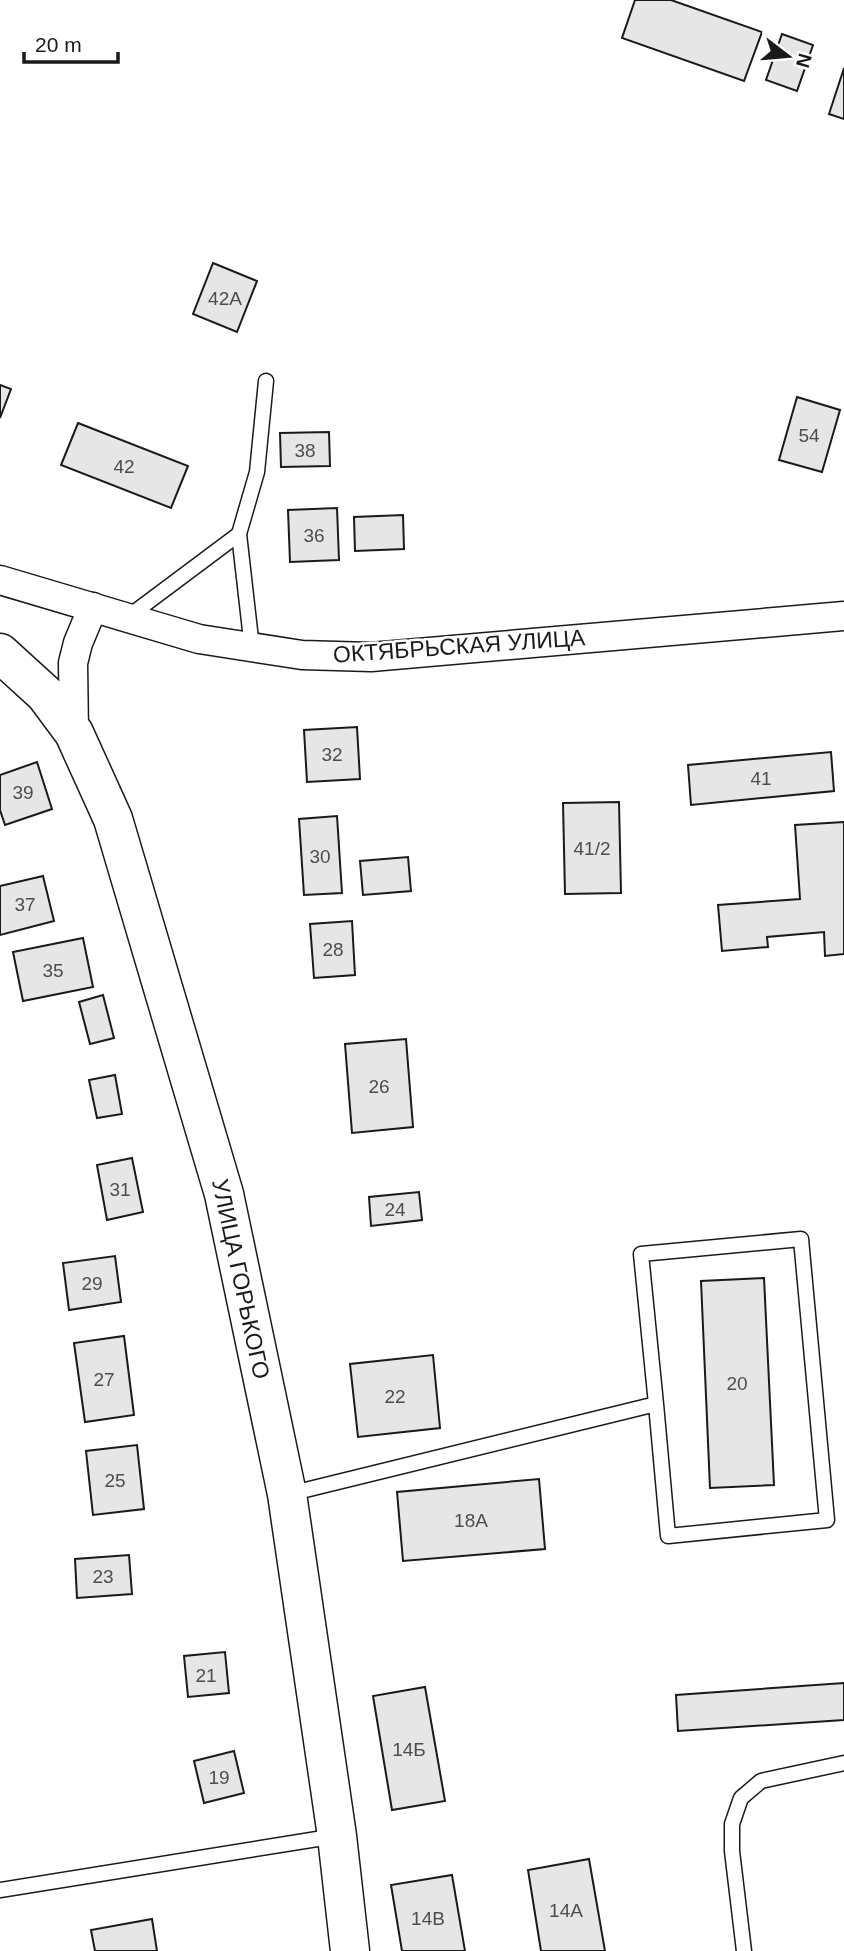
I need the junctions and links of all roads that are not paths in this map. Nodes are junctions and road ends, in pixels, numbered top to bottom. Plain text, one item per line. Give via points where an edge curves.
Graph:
1 (266, 381) dead end
2 (239, 534) junction
3 (0, 580) edge
4 (93, 607) junction
5 (844, 616) edge
6 (127, 618) junction
7 (252, 648) junction
8 (0, 653) edge
9 (74, 733) junction
10 (656, 1404) junction
11 (287, 1494) junction
12 (844, 1763) edge
13 (337, 1836) junction
14 (0, 1890) edge
15 (350, 1951) edge
16 (744, 1951) edge

1 - 2 lane via 257,472
2 - 6 lane
2 - 7 lane
3 - 4 street, ОКТЯБРЬСКАЯ УЛИЦА
4 - 6 street, ОКТЯБРЬСКАЯ УЛИЦА
4 - 9 street via 73,663
5 - 7 street, ОКТЯБРЬСКАЯ УЛИЦА via 371,657
6 - 7 street, ОКТЯБРЬСКАЯ УЛИЦА via 199,639
8 - 9 main road, УЛИЦА ГОРЬКОГО via 44,694
9 - 11 main road, УЛИЦА ГОРЬКОГО via 113,819 225,1194
10 - 10 lane via 668,1536 827,1520 801,1239 641,1254
10 - 11 lane
11 - 13 main road, УЛИЦА ГОРЬКОГО
12 - 16 lane via 761,1781 741,1798 732,1824 732,1851
13 - 14 lane
13 - 15 main road, УЛИЦА ГОРЬКОГО

